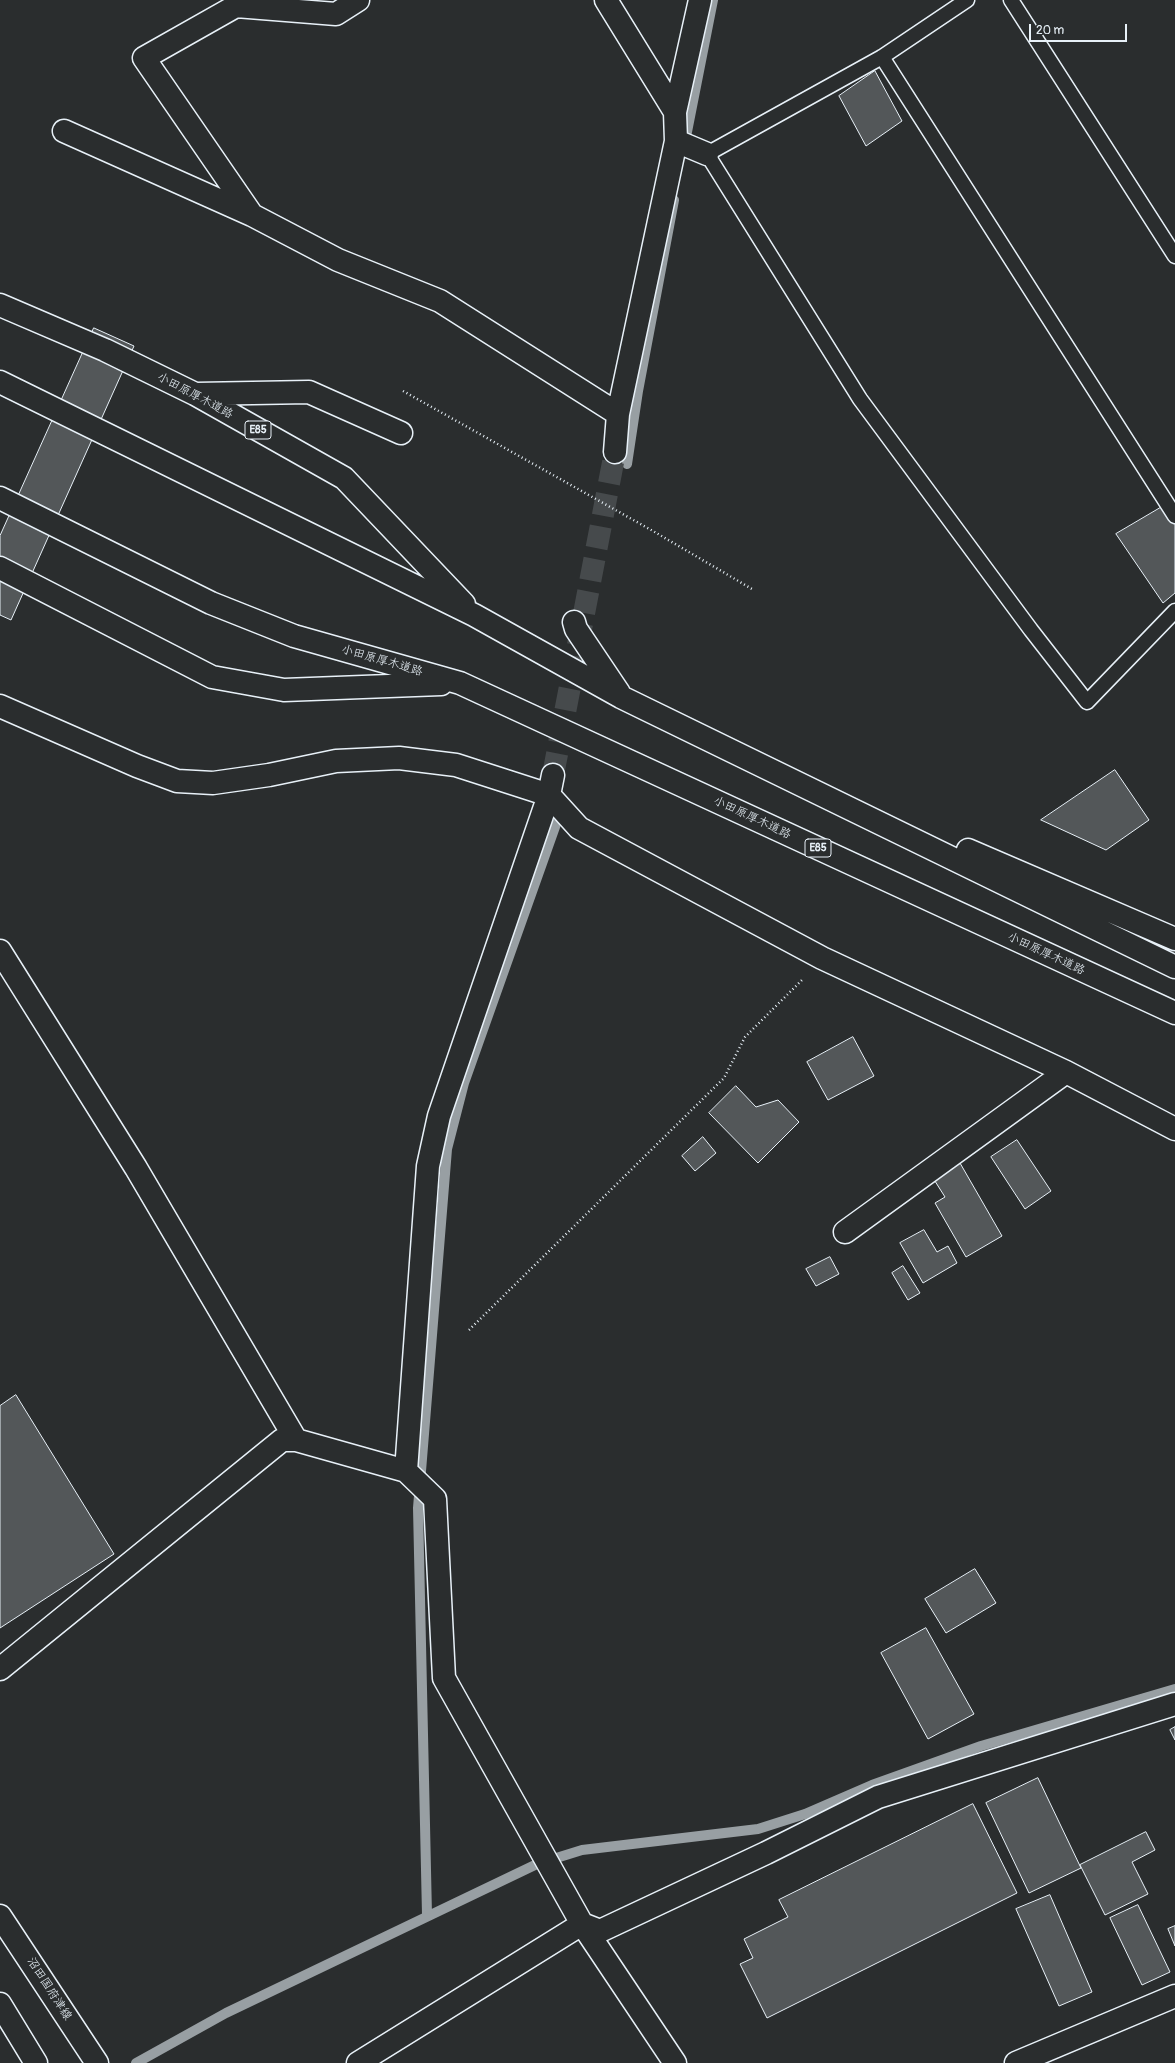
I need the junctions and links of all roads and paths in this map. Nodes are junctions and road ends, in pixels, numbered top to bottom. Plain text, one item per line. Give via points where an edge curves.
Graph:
1 (358, 0) edge
2 (606, 0) edge
3 (700, 0) edge
4 (967, 0) edge
5 (1011, 0) edge
6 (882, 56) junction
7 (675, 112) junction
8 (64, 131) dead end
9 (676, 141) junction
10 (707, 154) junction
11 (252, 215) junction
12 (1175, 256) edge
13 (0, 305) edge
14 (0, 382) edge
15 (403, 391) dead end
16 (195, 394) junction
17 (618, 414) junction
18 (401, 433) dead end
19 (615, 452) tunnel mouth
20 (0, 498) edge
21 (1175, 516) edge
22 (0, 568) edge
23 (752, 589) dead end
24 (1175, 611) edge
25 (474, 615) junction
26 (574, 622) dead end
27 (460, 683) junction
28 (621, 696) junction
29 (0, 706) edge
30 (726, 747) junction
31 (551, 785) junction
32 (1175, 939) edge
33 (0, 951) edge
34 (822, 958) junction
35 (1175, 967) edge
36 (1175, 1013) edge
37 (1066, 1072) junction
38 (1175, 1129) edge
39 (845, 1232) dead end
40 (469, 1330) dead end
41 (296, 1440) junction
42 (406, 1472) junction
43 (0, 1670) edge
44 (1175, 1704) edge
45 (0, 1916) edge
46 (582, 1924) junction
47 (1175, 1996) edge
48 (0, 2004) edge
49 (96, 2062) edge
50 (36, 2063) edge
51 (358, 2063) edge
52 (675, 2063) edge
53 (1016, 2063) edge

1 - 11 main road via 336,14 236,6 144,58
2 - 7 main road
3 - 7 main road
4 - 6 lane
5 - 12 lane
6 - 10 lane
6 - 21 lane
7 - 9 main road
8 - 11 main road
9 - 10 main road
9 - 17 main road
10 - 24 lane via 860,399 1087,702
11 - 17 main road via 338,260 440,301
13 - 16 main road, 小田原厚木道路 / E85 via 105,350
14 - 25 main road, 小田原厚木道路 / E85
15 - 23 path
16 - 18 main road via 309,392
16 - 25 main road, 小田原厚木道路 / E85 via 344,478
17 - 19 main road
20 - 27 main road, 小田原厚木道路 / E85 via 211,603 294,636
22 - 27 main road, 小田原厚木道路 / E85 via 212,677 284,690
25 - 28 main road, 小田原厚木道路 / E85
26 - 28 main road
27 - 36 main road, 小田原厚木道路 / E85
28 - 30 main road, 小田原厚木道路 / E85
29 - 31 main road via 177,781 213,783 270,775 336,761 399,758 456,765
30 - 32 main road
30 - 35 main road, 小田原厚木道路 / E85
31 - 34 main road via 579,828
31 - 42 main road via 439,1116 428,1166
33 - 41 main road via 136,1168
34 - 37 main road
34 - 40 path via 745,1036 724,1078
37 - 38 main road
37 - 39 main road
41 - 42 main road
41 - 43 main road via 282,1440
42 - 46 main road via 435,1499 444,1678
44 - 46 main road via 878,1797 600,1931
45 - 49 main road, 沼田国府津線
46 - 51 main road
46 - 52 main road
47 - 53 main road
48 - 50 main road

